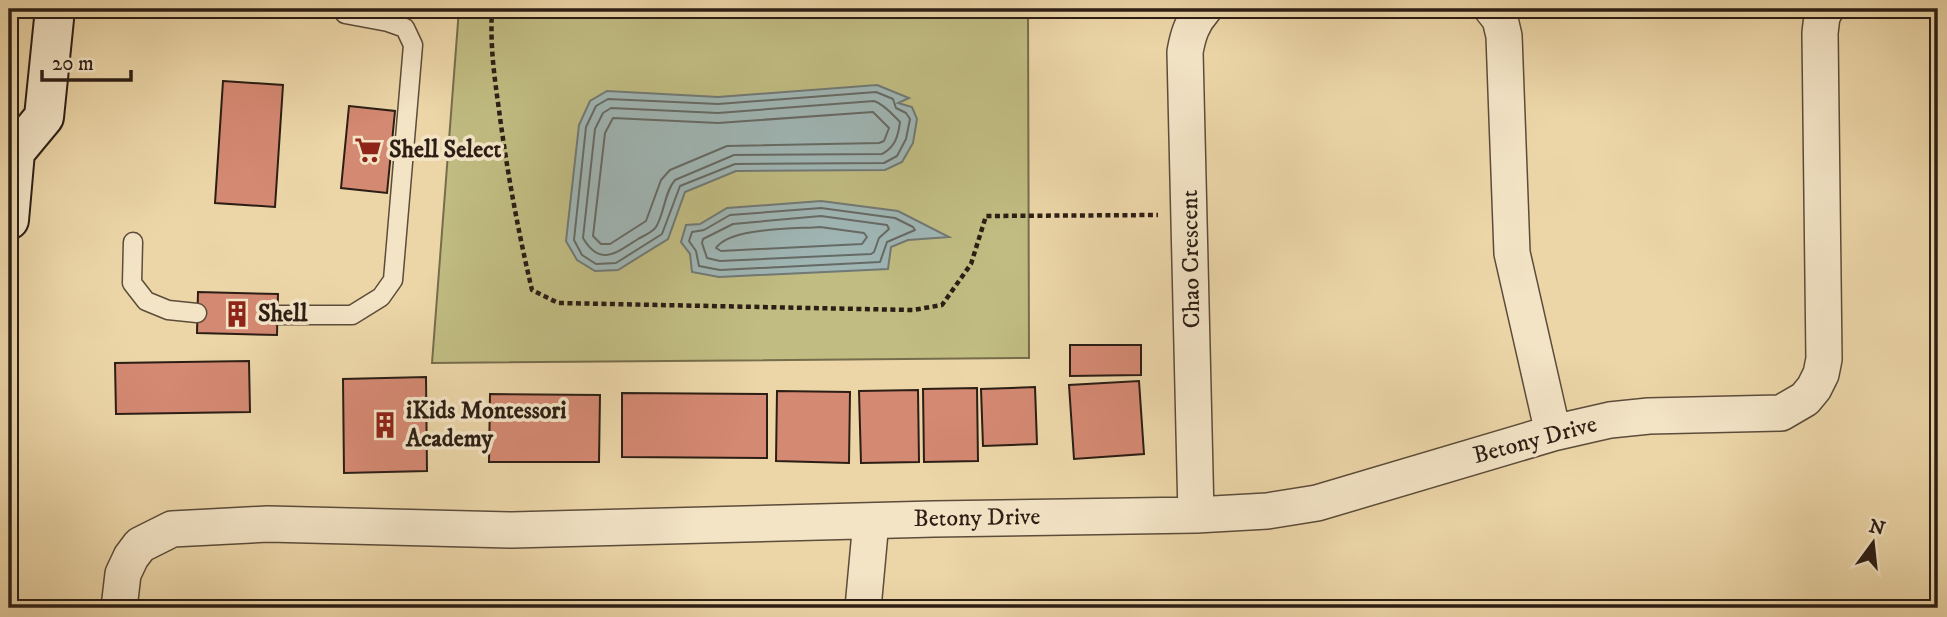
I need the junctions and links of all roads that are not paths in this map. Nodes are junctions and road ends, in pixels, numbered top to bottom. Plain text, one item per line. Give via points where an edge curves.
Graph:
1 (55, 9) edge
2 (1204, 9) edge
3 (1492, 9) edge
4 (1826, 9) edge
5 (345, 14) dead end
6 (12, 146) edge
7 (9, 220) edge
8 (133, 243) dead end
9 (197, 313) dead end
10 (277, 315) dead end
11 (1553, 433) junction
12 (1196, 515) junction
13 (871, 521) junction
14 (119, 608) edge
15 (863, 608) edge

1 - 6 main road via 44,117
2 - 12 street, Chao Crescent via 1188,34 1185,52
3 - 11 street via 1504,36 1512,253
4 - 11 street, Betony Drive via 1820,42 1826,340 1814,388 1781,413 1610,419
5 - 10 lane via 405,28 413,44 393,280 381,297 352,315
6 - 7 main road
8 - 9 lane via 132,283 146,301 168,310
11 - 12 street, Betony Drive via 1317,503
12 - 13 street, Betony Drive
13 - 14 street, Betony Drive via 512,530 268,524 172,529 141,545 131,557 123,574
13 - 15 street

